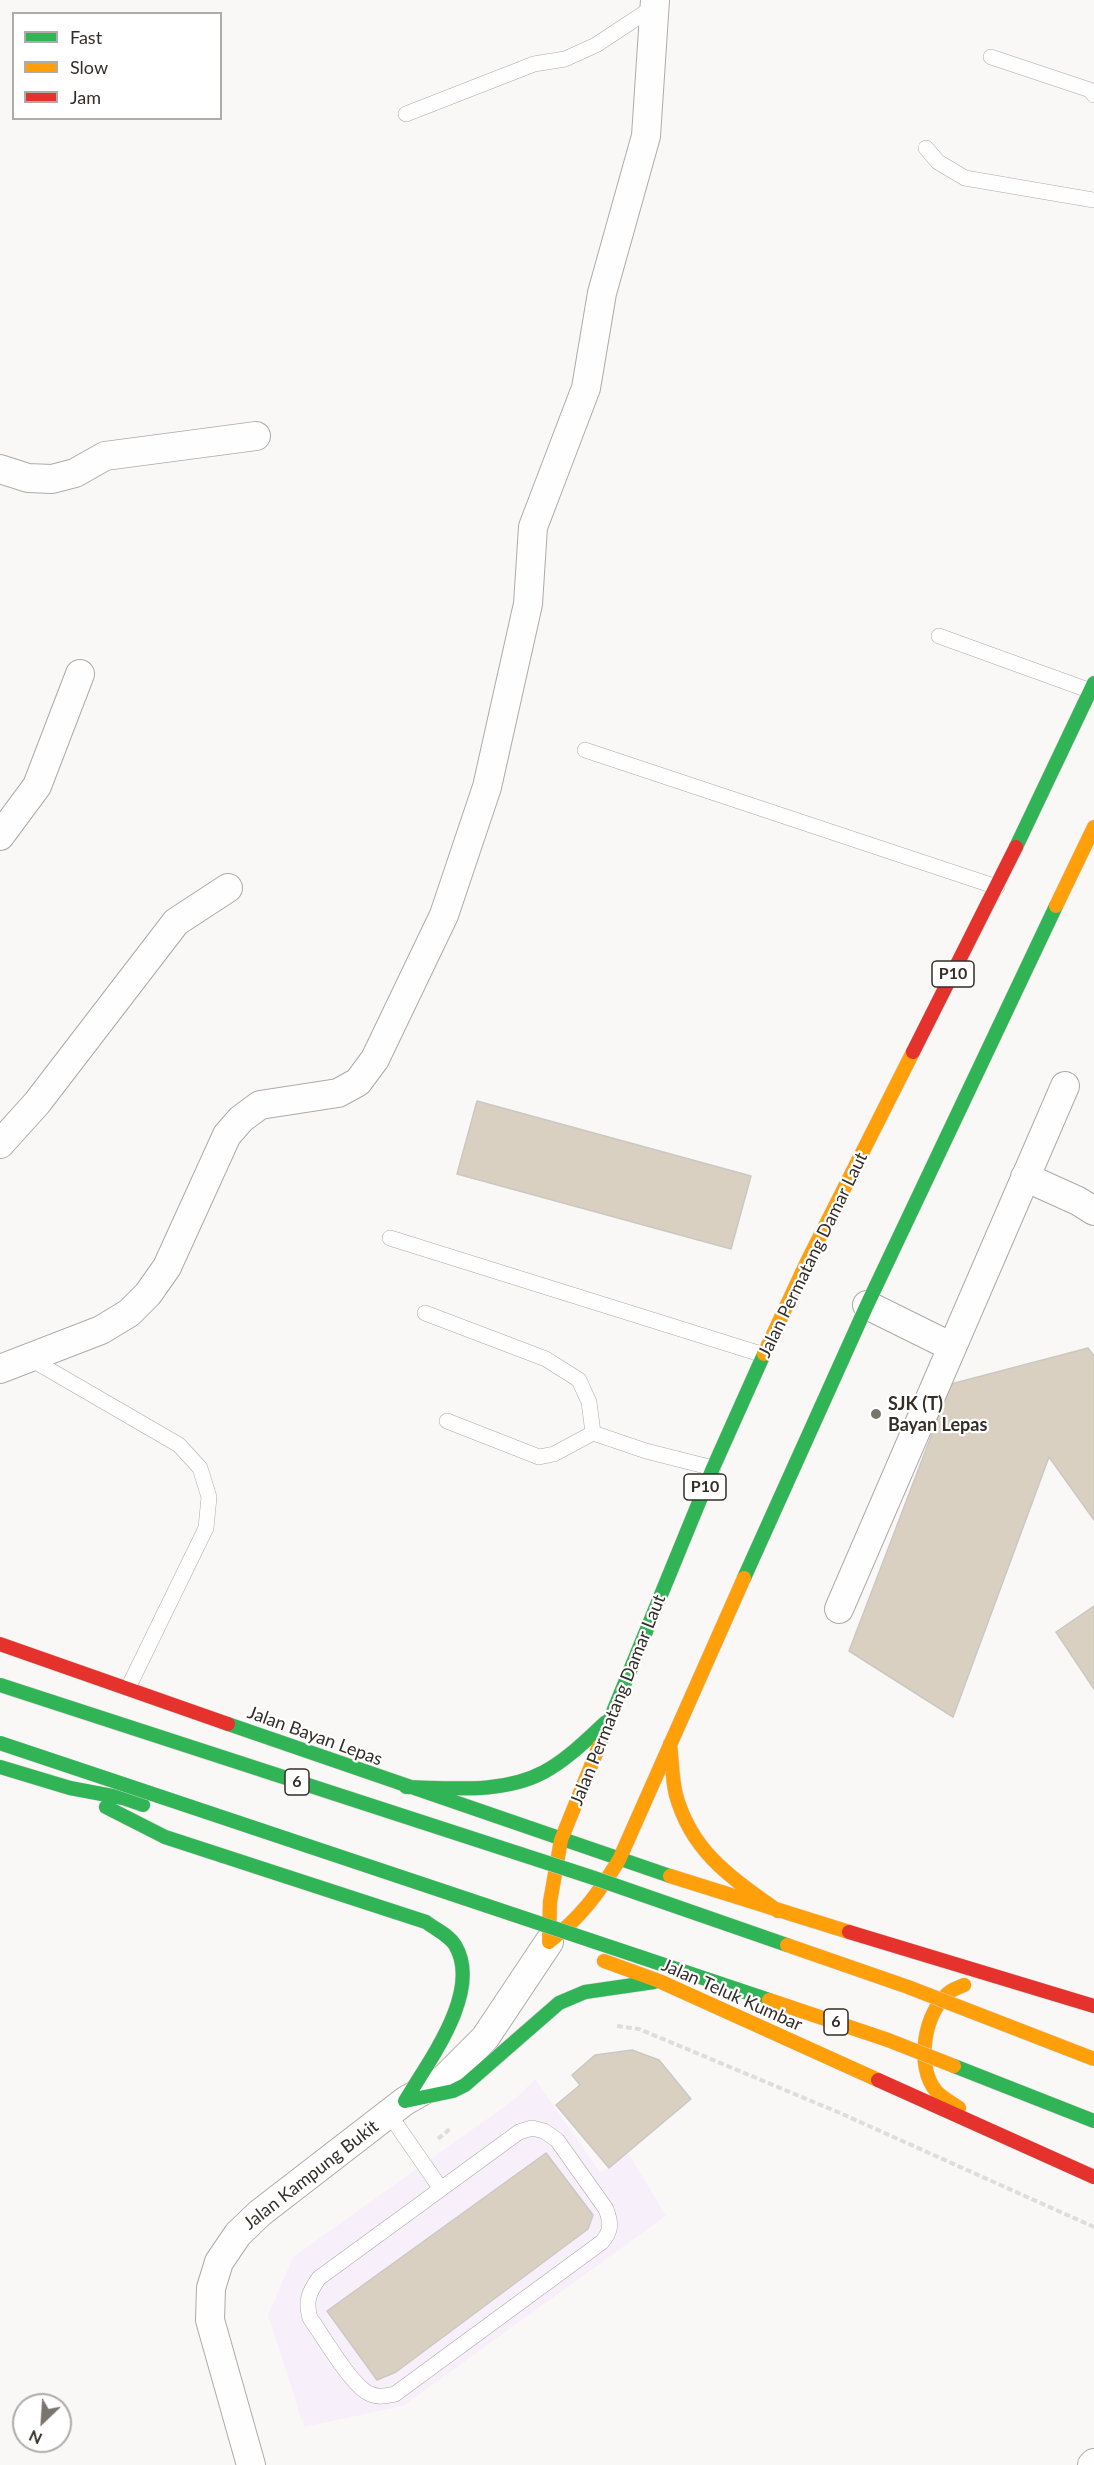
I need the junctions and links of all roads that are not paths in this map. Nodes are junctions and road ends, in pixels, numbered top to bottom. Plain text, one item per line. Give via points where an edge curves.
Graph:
1 (655, 3) edge
2 (991, 57) dead end
3 (1094, 95) edge
4 (406, 114) dead end
5 (926, 148) dead end
6 (1094, 200) edge
7 (256, 436) dead end
8 (0, 469) edge
9 (939, 636) dead end
10 (80, 674) dead end
11 (1092, 687) edge
12 (585, 750) dead end
13 (1094, 827) edge
14 (0, 836) edge
15 (997, 887) junction
16 (228, 888) dead end
17 (1065, 1086) dead end
18 (0, 1144) edge
19 (1025, 1177) junction
20 (1094, 1211) edge
21 (390, 1238) dead end
22 (867, 1305) junction
23 (425, 1313) dead end
24 (952, 1347) junction
25 (764, 1356) junction
26 (29, 1358) junction
27 (0, 1369) edge
28 (447, 1421) dead end
29 (593, 1433) junction
30 (713, 1468) junction
31 (838, 1609) dead end
32 (0, 1644) edge
33 (0, 1685) edge
34 (128, 1688) junction
35 (612, 1716) junction
36 (670, 1742) junction
37 (0, 1743) edge
38 (0, 1767) edge
39 (406, 1787) junction
40 (70, 1788) junction
41 (561, 1840) junction
42 (619, 1860) junction
43 (778, 1911) junction
44 (551, 1939) junction
45 (593, 1958) dead end
46 (1003, 1978) junction
47 (659, 1981) junction
48 (1094, 1988) edge
49 (1091, 2005) edge
50 (1094, 2059) edge
51 (397, 2108) junction
52 (1094, 2121) edge
53 (979, 2124) junction
54 (1094, 2177) edge
55 (441, 2189) junction
56 (251, 2465) edge

1 - 4 lane via 596,45 565,59 534,64
1 - 26 street via 646,136 602,292 586,388 532,526 528,604 487,786 444,915 375,1059 358,1082 338,1093 260,1105 241,1119 227,1135 167,1267 148,1294 129,1313 101,1330
2 - 3 lane via 1090,90
5 - 6 lane via 938,162 965,178
7 - 8 street via 105,456 52,479 28,478
9 - 11 lane
10 - 14 street via 37,786
11 - 15 main road, Jalan Permatang Damar Laut / P10
12 - 15 lane
13 - 22 main road
15 - 25 main road, Jalan Permatang Damar Laut / P10 via 807,1262
16 - 18 street via 176,922 37,1103
17 - 19 street
19 - 20 street
19 - 24 street
21 - 25 lane
22 - 24 street
22 - 36 main road
23 - 29 lane via 546,1359 579,1380 589,1402
24 - 31 street
25 - 30 main road, Jalan Permatang Damar Laut / P10
26 - 27 street
26 - 34 lane via 178,1446 200,1468 209,1497 206,1528
28 - 29 lane via 539,1457 554,1455
29 - 30 lane
30 - 35 main road, Jalan Permatang Damar Laut / P10
32 - 34 main road, Jalan Bayan Lepas
33 - 50 main road, 6, bridge via 594,1878 909,1987
34 - 39 main road, Jalan Bayan Lepas
35 - 39 main road via 560,1763 522,1782 485,1788
35 - 41 main road, Jalan Permatang Damar Laut / P10
36 - 42 main road
36 - 43 main road via 675,1793 696,1843 717,1866
37 - 44 main road, 6, bridge
38 - 40 main road
39 - 41 main road, Jalan Bayan Lepas
40 - 44 main road via 123,1798
40 - 51 main road via 165,1836 426,1922 455,1945 464,1966 463,1987 446,2032
41 - 42 main road, Jalan Bayan Lepas
41 - 44 main road, P10 via 550,1902
42 - 43 main road
42 - 44 main road via 596,1898 576,1921
43 - 46 main road
44 - 51 street, Jalan Kampung Bukit via 485,2038 444,2079
44 - 52 main road, Jalan Teluk Kumbar / 6, bridge via 888,2040
45 - 47 main road, Jalan Teluk Kumbar
46 - 49 main road
46 - 53 main road via 970,1982 950,1992 934,2012 926,2037 926,2068 936,2090
47 - 51 main road via 585,1992 559,2004 465,2085
47 - 53 main road, Jalan Teluk Kumbar
48 - 49 lane
51 - 55 lane via 418,2156
51 - 56 street, Jalan Kampung Bukit via 260,2213 238,2234 219,2262 211,2288 210,2320
53 - 54 main road, Jalan Teluk Kumbar
55 - 55 lane via 519,2132 532,2128 544,2131 557,2140 606,2209 610,2233 395,2394 380,2397 356,2383 310,2318 308,2293 319,2278

